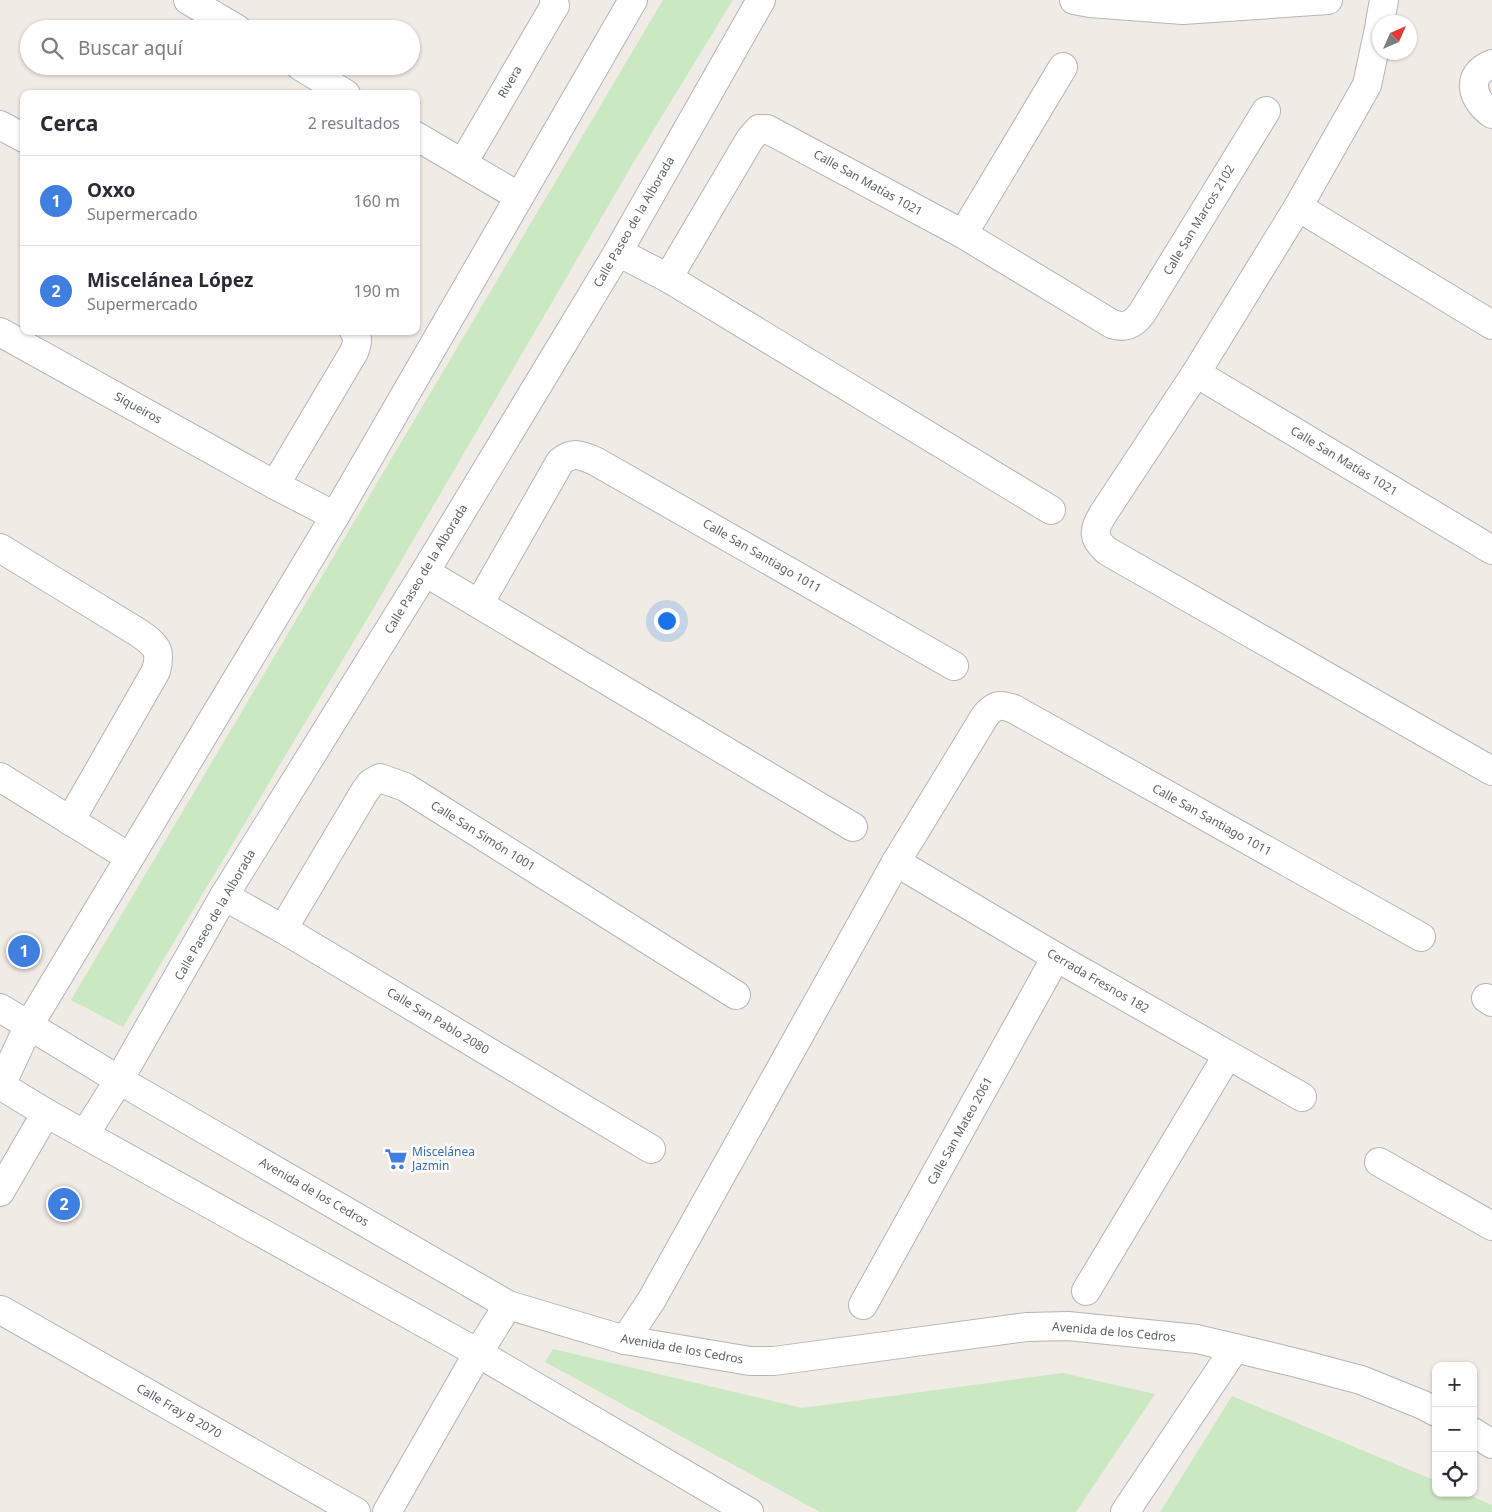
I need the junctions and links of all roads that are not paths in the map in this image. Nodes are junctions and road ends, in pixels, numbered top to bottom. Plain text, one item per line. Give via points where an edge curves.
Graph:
1 (188, 0) edge
2 (554, 0) edge
3 (633, 0) edge
4 (761, 0) edge
5 (1074, 0) edge
6 (1328, 0) edge
7 (1384, 0) edge
8 (1381, 15) edge
9 (222, 20) edge
10 (1372, 60) edge
11 (1492, 64) edge
12 (1063, 67) dead end
13 (315, 75) edge
14 (339, 90) edge
15 (1266, 111) dead end
16 (1492, 114) edge
17 (0, 125) edge
18 (20, 136) edge
19 (420, 138) edge
20 (463, 163) junction
21 (518, 196) junction
22 (1298, 207) junction
23 (963, 234) junction
24 (618, 252) junction
25 (668, 278) junction
26 (1492, 325) edge
27 (1129, 326) joint
28 (0, 332) edge
29 (356, 335) edge
30 (1196, 373) junction
31 (275, 485) junction
32 (1052, 510) dead end
33 (335, 516) junction
34 (0, 548) edge
35 (1492, 550) edge
36 (425, 572) junction
37 (479, 604) junction
38 (954, 666) dead end
39 (1492, 771) edge
40 (0, 777) edge
41 (70, 821) junction
42 (853, 827) dead end
43 (129, 857) junction
44 (896, 862) junction
45 (224, 896) junction
46 (283, 929) junction
47 (1421, 937) dead end
48 (1056, 957) junction
49 (736, 995) dead end
50 (0, 1008) edge
51 (29, 1025) junction
52 (1226, 1056) junction
53 (119, 1080) junction
54 (0, 1085) edge
55 (1302, 1098) dead end
56 (46, 1113) junction
57 (84, 1134) junction
58 (651, 1149) dead end
59 (1378, 1162) dead end
60 (0, 1192) edge
61 (1492, 1226) edge
62 (1086, 1291) dead end
63 (508, 1305) junction
64 (863, 1305) dead end
65 (2, 1310) dead end
66 (625, 1340) junction
67 (1235, 1348) junction
68 (478, 1353) junction
69 (1432, 1410) edge
70 (1477, 1435) edge
71 (1492, 1444) edge
72 (356, 1512) edge
73 (387, 1512) edge
74 (749, 1512) edge
75 (1125, 1512) edge

1 - 9 street
2 - 20 street, Rivera via 552,12
3 - 21 street
4 - 24 street, Calle Paseo de la Alborada
5 - 6 street via 1183,10
7 - 8 street
10 - 22 street via 1367,85
11 - 16 street via 1481,68 1475,78 1474,94 1485,110
12 - 23 street
13 - 14 street
15 - 27 street, Calle San Marcos 2102 via 1142,313
17 - 18 street
19 - 20 street
20 - 21 street
21 - 33 street
22 - 26 street
22 - 30 street
23 - 25 street, Calle San Matías 1021 via 775,132 759,129
23 - 27 street, Calle San Matías 1021 via 1112,324
24 - 25 street
24 - 36 street, Calle Paseo de la Alborada
25 - 32 street
28 - 31 street, Siqueiros
29 - 31 street via 354,352
30 - 35 street, Calle San Matías 1021
30 - 39 street via 1097,524 1094,534 1099,544
31 - 33 street, Siqueiros
33 - 43 street
34 - 41 street via 139,633 157,648 159,660 156,671
36 - 37 street
36 - 45 street, Calle Paseo de la Alborada
37 - 38 street, Calle San Santiago 1011 via 553,472 568,455 582,455
37 - 42 street
40 - 41 street
41 - 43 street
43 - 51 street
44 - 47 street, Calle San Santiago 1011 via 985,716 990,710 1003,705
44 - 48 street, Cerrada Fresnos 182
44 - 66 street via 651,1301
45 - 46 street, Calle San Pablo 2080
45 - 53 street, Calle Paseo de la Alborada
46 - 49 street, Calle San Simón 1001 via 364,791 371,782 380,778 405,787
46 - 58 street, Calle San Pablo 2080
48 - 52 street, Cerrada Fresnos 182
48 - 64 street, Calle San Mateo 2061
50 - 51 street, Avenida de los Cedros
51 - 53 street, Avenida de los Cedros
51 - 54 street
52 - 55 street, Cerrada Fresnos 182
52 - 62 street
53 - 57 street, Calle Paseo de la Alborada
53 - 63 street, Avenida de los Cedros
54 - 56 street
56 - 57 street
56 - 60 street
57 - 68 street
59 - 61 street
63 - 66 street, Avenida de los Cedros
63 - 68 street
65 - 72 street, Calle Fray B 2070
66 - 67 street, Avenida de los Cedros via 750,1361 774,1361 1027,1327 1068,1326 1197,1340
67 - 69 street, Avenida de los Cedros via 1361,1380
67 - 75 street
68 - 73 street
68 - 74 street
70 - 71 street

